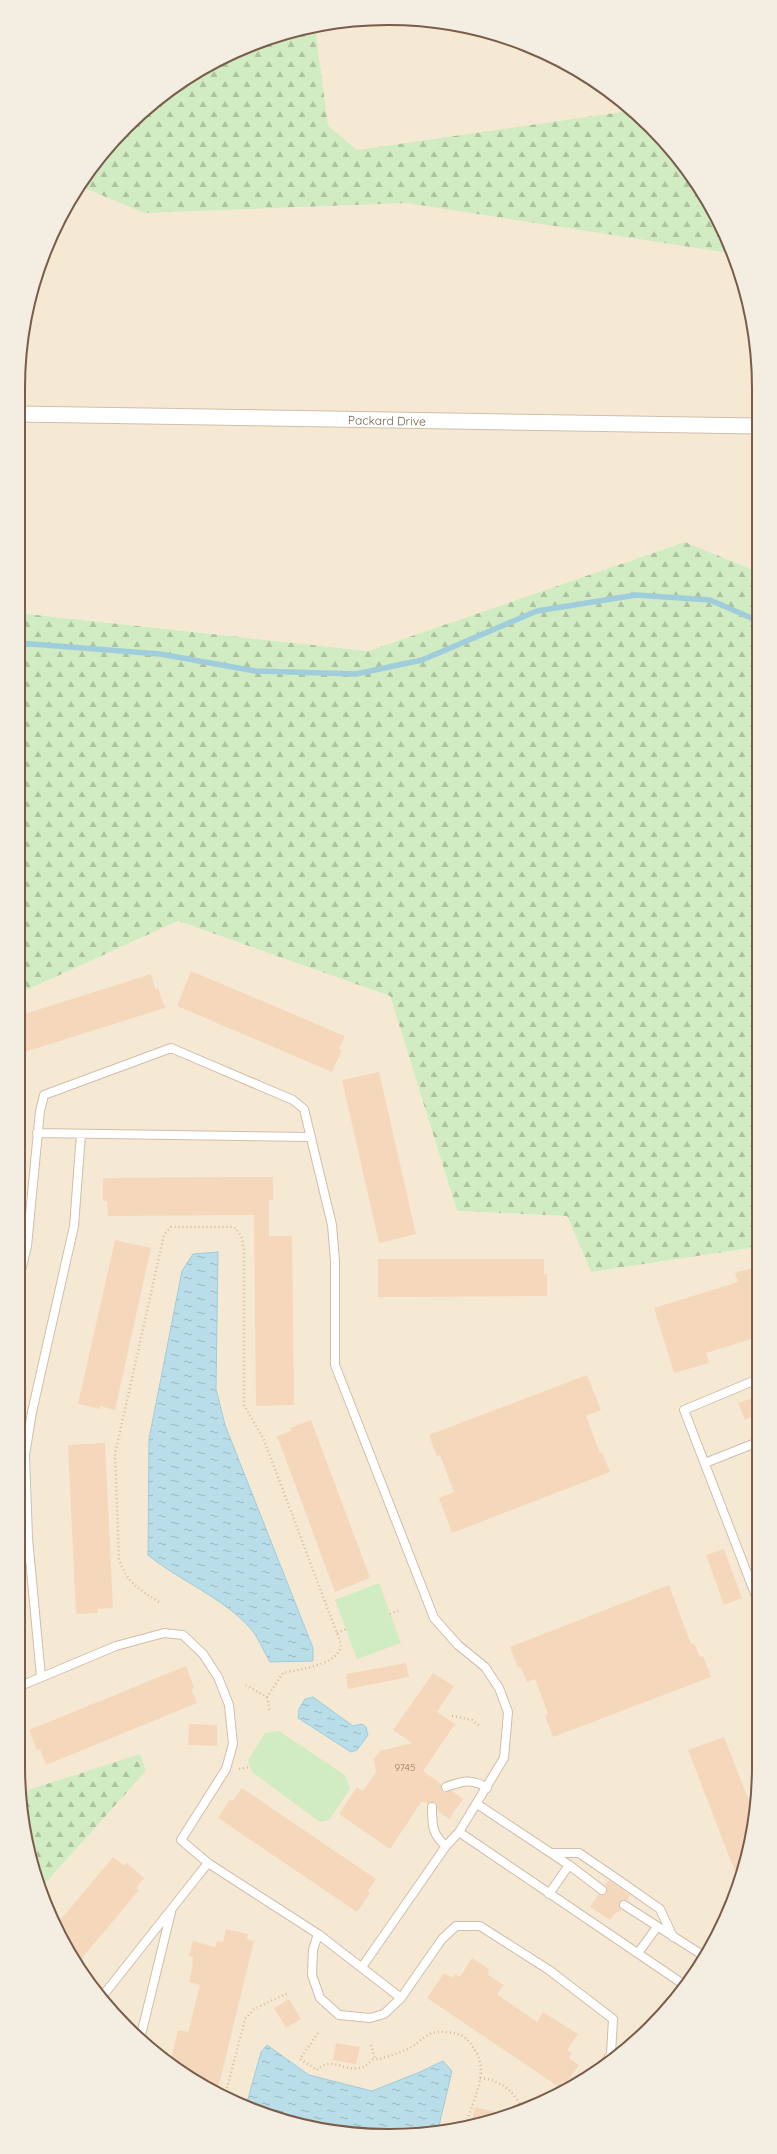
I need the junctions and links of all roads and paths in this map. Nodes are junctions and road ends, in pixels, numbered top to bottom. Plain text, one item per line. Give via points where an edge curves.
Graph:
1 (25, 414) edge
2 (752, 426) edge
3 (37, 1133) junction
4 (81, 1134) junction
5 (311, 1137) junction
6 (25, 1254) edge
7 (752, 1382) edge
8 (752, 1444) edge
9 (705, 1463) junction
10 (752, 1586) edge
11 (159, 1602) dead end
12 (400, 1610) dead end
13 (390, 1614) dead end
14 (346, 1629) dead end
15 (337, 1633) junction
16 (41, 1677) junction
17 (25, 1683) edge
18 (244, 1684) dead end
19 (267, 1697) junction
20 (270, 1712) dead end
21 (452, 1716) dead end
22 (481, 1728) dead end
23 (250, 1767) dead end
24 (238, 1769) dead end
25 (446, 1787) dead end
26 (487, 1788) junction
27 (477, 1804) junction
28 (432, 1807) dead end
29 (459, 1832) junction
30 (446, 1846) junction
31 (552, 1853) junction
32 (208, 1863) junction
33 (569, 1865) junction
34 (602, 1890) dead end
35 (549, 1894) junction
36 (624, 1904) dead end
37 (171, 1910) junction
38 (657, 1927) junction
39 (318, 1934) junction
40 (673, 1937) junction
41 (638, 1953) junction
42 (699, 1953) edge
43 (362, 1967) junction
44 (680, 1982) edge
45 (105, 1993) edge
46 (288, 1993) dead end
47 (401, 1998) junction
48 (142, 2032) edge
49 (318, 2032) dead end
50 (371, 2045) dead end
51 (611, 2053) edge
52 (374, 2058) junction
53 (480, 2078) junction
54 (226, 2091) edge
55 (520, 2105) edge
56 (467, 2120) edge

1 - 2 street, Packard Drive
3 - 4 lane
3 - 5 lane via 44,1095 171,1048 293,1100 304,1109
3 - 6 lane
4 - 5 lane
4 - 16 lane via 74,1226 32,1412 25,1455 28,1538
5 - 26 lane via 332,1225 335,1261 335,1365 434,1618 458,1645 485,1667 499,1688 508,1712 504,1758
7 - 9 lane via 684,1410
8 - 9 lane
9 - 10 lane
11 - 15 path via 130,1582 119,1559 115,1454 164,1235 171,1227 231,1227 236,1228 242,1238 244,1251 244,1405 264,1440
12 - 13 path
14 - 15 path
15 - 19 path via 341,1649 333,1659 283,1673
16 - 17 lane
16 - 32 lane via 116,1646 164,1633 183,1635 203,1654 218,1676 229,1705 233,1744 226,1769 181,1840
18 - 19 path
19 - 20 path
21 - 22 path via 472,1720
23 - 24 path
25 - 26 lane via 463,1780 478,1782
26 - 27 lane
27 - 29 lane
27 - 31 lane
28 - 30 lane via 432,1828 438,1839
29 - 30 lane
29 - 35 lane
30 - 43 lane
31 - 33 lane
31 - 40 lane via 579,1853 620,1881 660,1909
32 - 37 lane
32 - 39 lane
33 - 34 lane
33 - 35 lane
35 - 41 lane
36 - 38 lane
37 - 45 lane
37 - 48 lane
38 - 40 lane
38 - 41 lane
39 - 43 lane
39 - 47 lane via 313,1950 312,1975 320,1998 339,2015 370,2018 384,2014
40 - 42 lane
41 - 44 lane
43 - 47 lane
46 - 54 path via 254,2009 246,2019
47 - 51 lane via 442,1939 456,1926 480,1926 549,1970 614,2019
49 - 52 path via 300,2059 317,2070 333,2063 348,2069 362,2068
50 - 52 path
52 - 53 path via 379,2059 412,2047 428,2035 448,2032 461,2034 477,2051 480,2059
53 - 55 path via 493,2080 505,2087 514,2094
53 - 56 path

